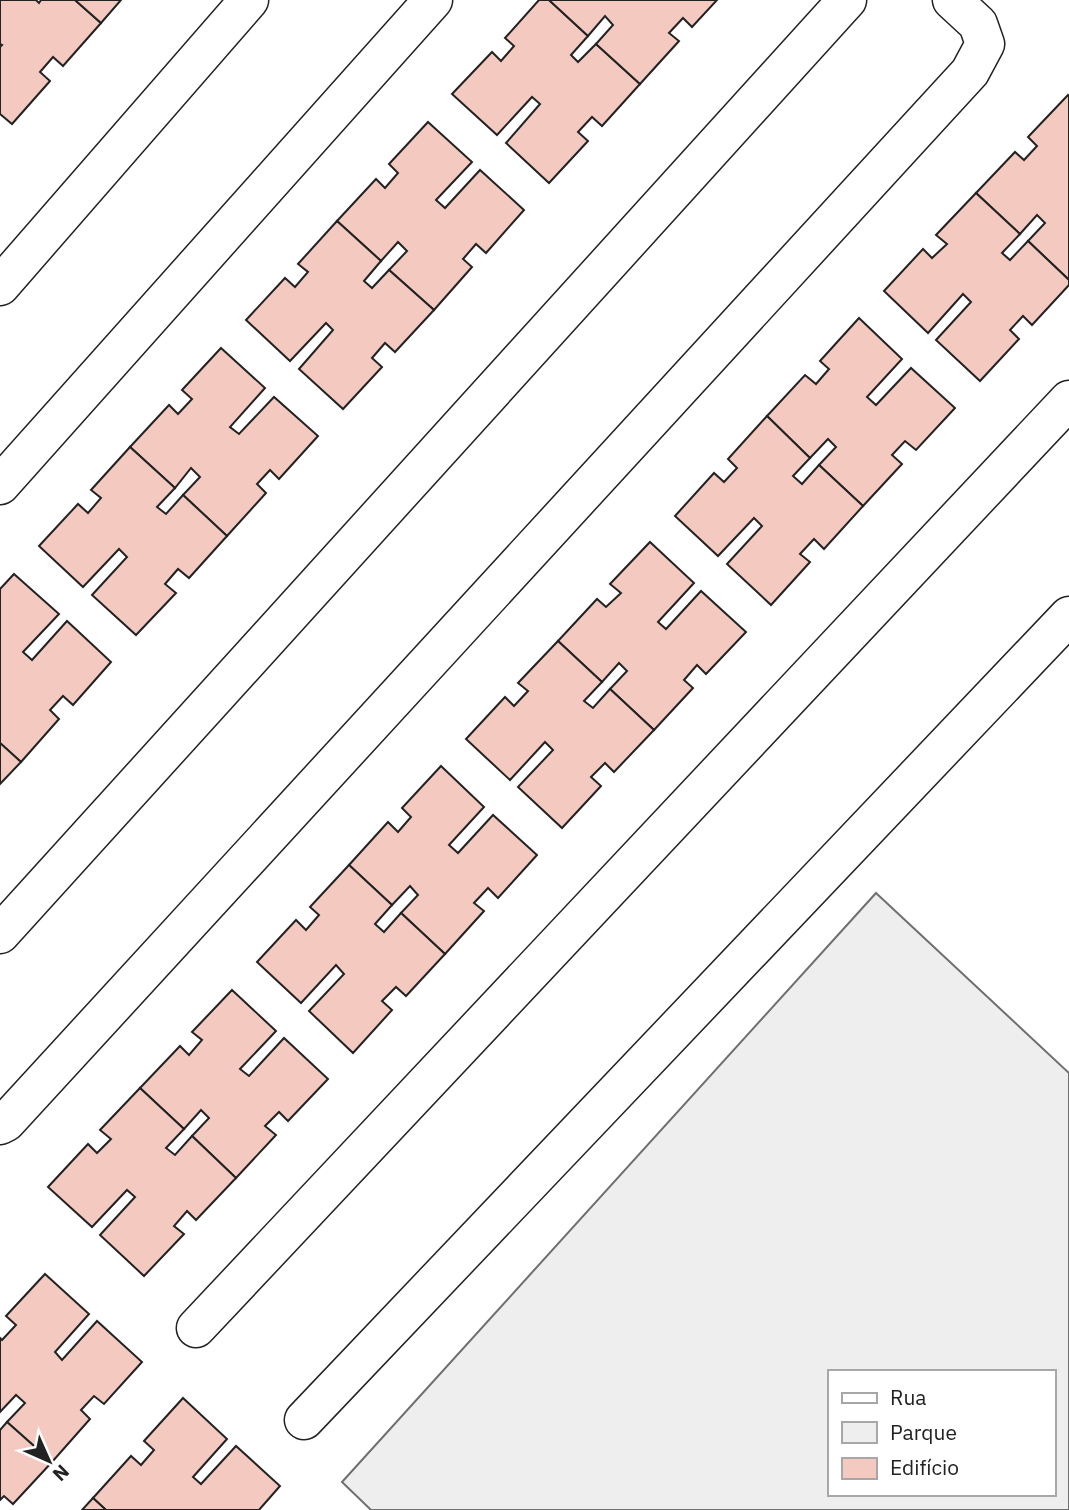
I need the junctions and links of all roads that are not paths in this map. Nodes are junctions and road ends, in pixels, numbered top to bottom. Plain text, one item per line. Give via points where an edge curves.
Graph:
1 (249, 0) edge
2 (433, 0) edge
3 (847, 0) edge
4 (952, 0) edge
5 (0, 286) edge
6 (1069, 400) edge
7 (0, 485) edge
8 (1069, 616) edge
9 (0, 934) edge
10 (0, 1125) edge
11 (196, 1328) dead end
12 (304, 1420) dead end

1 - 5 street
2 - 7 street
3 - 9 street
4 - 10 street via 978,24 985,44 970,72
6 - 11 street
8 - 12 street

